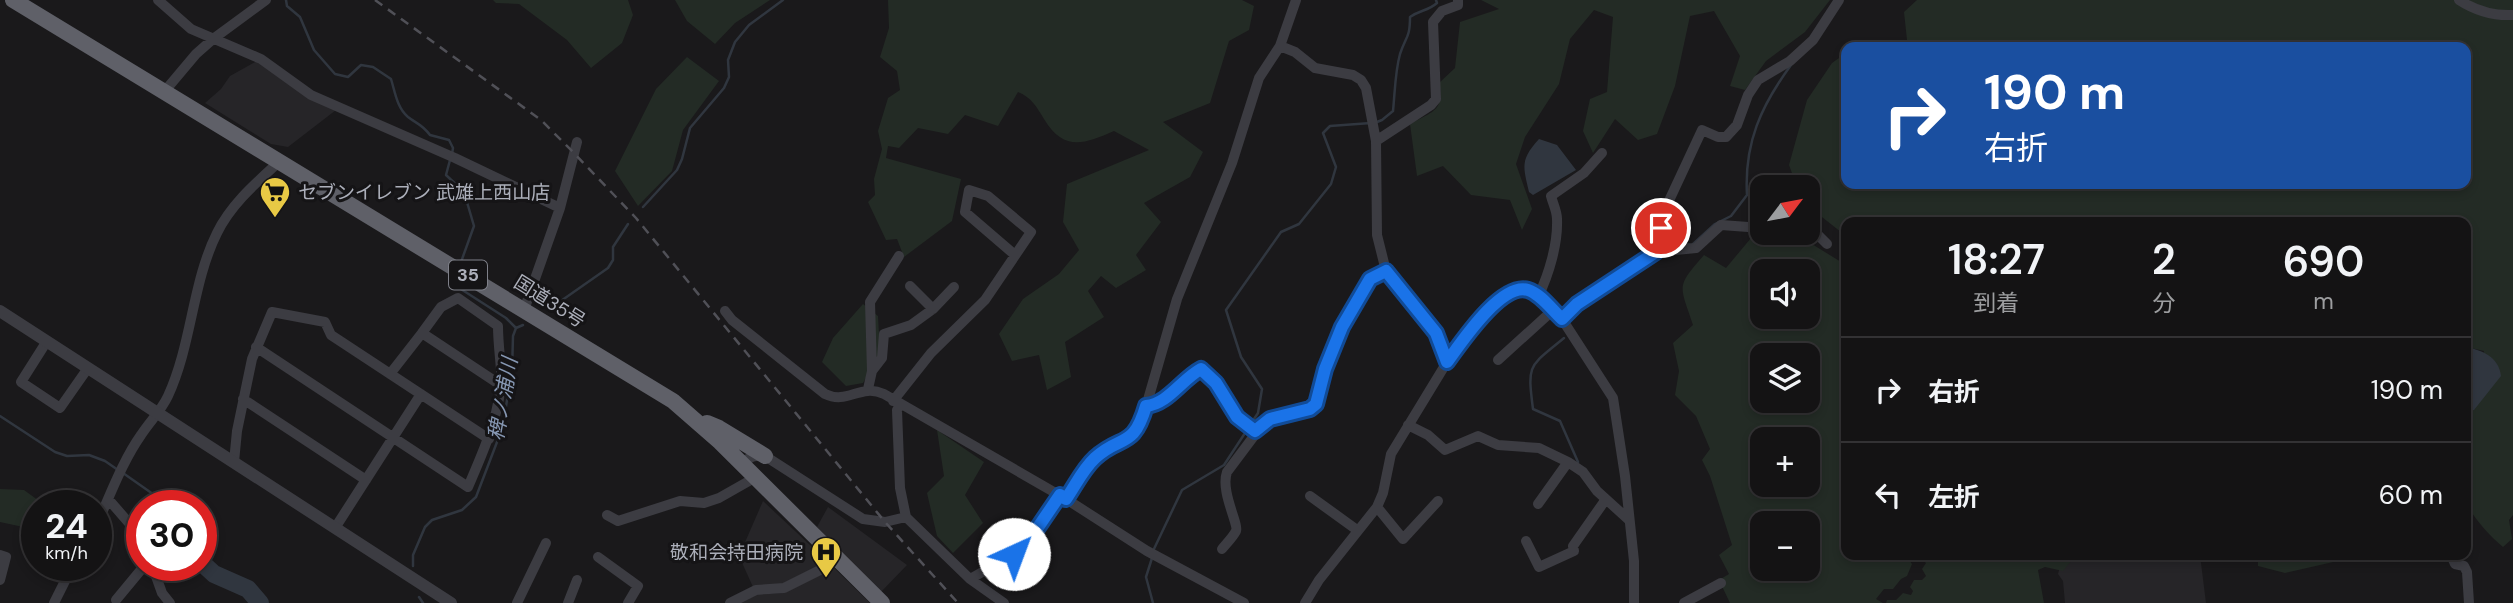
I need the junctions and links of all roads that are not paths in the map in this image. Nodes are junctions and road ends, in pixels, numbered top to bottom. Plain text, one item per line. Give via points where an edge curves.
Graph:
1 (13, 0) edge
2 (158, 0) edge
3 (266, 0) edge
4 (1296, 0) edge
5 (1458, 0) edge
6 (1839, 0) edge
7 (2459, 0) edge
8 (2513, 15) edge
9 (213, 38) junction
10 (1280, 46) junction
11 (164, 92) junction
12 (1373, 130) junction
13 (576, 142) dead end
14 (1602, 153) dead end
15 (280, 161) junction
16 (560, 208) junction
17 (1750, 227) edge
18 (1820, 237) edge
19 (1827, 244) dead end
20 (1656, 252) junction
21 (1015, 255) junction
22 (899, 256) dead end
23 (1386, 271) junction
24 (910, 286) dead end
25 (954, 287) dead end
26 (1538, 297) junction
27 (933, 309) junction
28 (524, 310) junction
29 (0, 311) edge
30 (725, 311) dead end
31 (1552, 311) junction
32 (1562, 319) junction
33 (422, 333) junction
34 (47, 341) junction
35 (256, 347) junction
36 (1498, 360) dead end
37 (1447, 362) junction
38 (88, 368) junction
39 (872, 371) junction
40 (390, 374) junction
41 (499, 384) junction
42 (868, 389) junction
43 (421, 394) junction
44 (243, 399) junction
45 (896, 403) junction
46 (1146, 406) junction
47 (159, 414) junction
48 (695, 419) junction
49 (1408, 425) junction
50 (1255, 431) junction
51 (394, 437) junction
52 (489, 439) junction
53 (765, 456) junction
54 (234, 462) junction
55 (1569, 462) junction
56 (743, 464) junction
57 (756, 477) junction
58 (366, 480) junction
59 (112, 492) edge
60 (1310, 496) dead end
61 (1063, 497) junction
62 (1606, 499) junction
63 (1438, 501) dead end
64 (112, 504) edge
65 (1538, 504) dead end
66 (1377, 507) junction
67 (607, 515) dead end
68 (906, 517) junction
69 (126, 520) edge
70 (1629, 520) junction
71 (335, 528) junction
72 (1357, 530) junction
73 (1526, 541) dead end
74 (546, 544) dead end
75 (1222, 549) dead end
76 (0, 555) edge
77 (598, 557) dead end
78 (836, 557) junction
79 (2453, 560) edge
80 (970, 579) junction
81 (0, 580) edge
82 (577, 580) dead end
83 (65, 581) edge
84 (132, 581) edge
85 (158, 581) edge
86 (1721, 583) dead end
87 (1227, 594) junction
88 (116, 600) dead end
89 (54, 603) edge
90 (170, 603) edge
91 (451, 603) edge
92 (517, 603) edge
93 (568, 603) edge
94 (628, 603) edge
95 (730, 603) edge
96 (882, 603) edge
97 (1003, 603) edge
98 (1221, 603) edge
99 (1244, 603) edge
100 (1305, 603) edge
101 (1634, 603) edge
102 (1684, 603) edge
103 (2469, 603) edge

1 - 11 highway, 国道35号 / 35
2 - 9 street via 191,29
3 - 9 street
4 - 10 street
5 - 12 street via 1458,5 1442,11 1433,22 1436,99
6 - 20 street via 1813,40 1758,80 1726,138 1702,130 1667,205
7 - 8 street via 2497,16
9 - 11 street
9 - 16 street via 261,59 311,95
10 - 12 street via 1315,68 1361,80
10 - 46 street via 1259,78 1232,163 1177,299
11 - 15 highway, 国道35号 / 35
12 - 23 street via 1377,235
13 - 16 street
14 - 26 street via 1551,197 1558,216 1556,239
15 - 28 highway, 国道35号 / 35
15 - 47 street via 233,208 219,230 181,361
16 - 28 street
17 - 20 street via 1721,225 1696,248
18 - 19 street
20 - 32 street via 1577,304
21 - 21 street via 1031,232 988,196 969,190 965,212
21 - 45 street via 985,300 931,354
22 - 39 street via 870,302
23 - 37 street via 1436,333
23 - 50 street via 1370,279 1342,327 1316,404 1270,419
24 - 27 street
25 - 27 street
26 - 31 street
26 - 37 street via 1524,289 1505,297 1474,326
27 - 39 street via 912,325 884,334 882,358
28 - 48 highway, 国道35号 / 35
29 - 34 street
30 - 42 street via 825,394 842,398
31 - 32 street
31 - 36 street
32 - 70 street via 1614,398
33 - 40 street
33 - 41 street
33 - 41 street via 441,307 458,298 498,326
34 - 38 street
34 - 38 street via 21,382 60,408
35 - 40 street via 272,312 325,322 331,335
35 - 44 street
35 - 51 street
37 - 49 street
38 - 47 street
39 - 42 street
40 - 43 street
41 - 52 street
42 - 45 street
43 - 51 street
43 - 52 street
44 - 54 street
44 - 58 street
45 - 61 street
45 - 68 street
46 - 50 street via 1154,406 1201,369 1216,383 1237,417
46 - 61 street via 1130,439 1092,460
47 - 54 street
47 - 59 street via 141,433
48 - 53 highway
48 - 56 highway, 国道35号 / 35
49 - 55 street via 1445,450 1478,436 1498,444 1539,448
49 - 66 street via 1391,454
50 - 75 street via 1225,478 1237,526
51 - 52 street via 468,487
51 - 58 street
53 - 56 street via 755,455
53 - 68 street via 863,519 885,522
54 - 71 street
55 - 62 street
55 - 65 street
56 - 57 highway, 国道35号 / 35
57 - 67 street via 704,503 680,501 618,521
57 - 78 highway, 国道35号 / 35
58 - 71 street
60 - 72 street
61 - 80 street via 1028,542
61 - 87 street
62 - 70 street
62 - 73 street via 1574,551 1539,567
63 - 66 street via 1403,539
64 - 69 street
66 - 72 street
68 - 80 street
70 - 101 street
71 - 91 street
72 - 100 street
74 - 92 street
76 - 81 street via 6,557
77 - 94 street via 638,586
78 - 95 street via 784,588 756,590
78 - 96 highway, 国道35号 / 35
79 - 103 street via 2467,572
80 - 97 street
82 - 93 street
83 - 89 street
84 - 88 street
85 - 90 street
86 - 102 street
87 - 98 street
87 - 99 street

